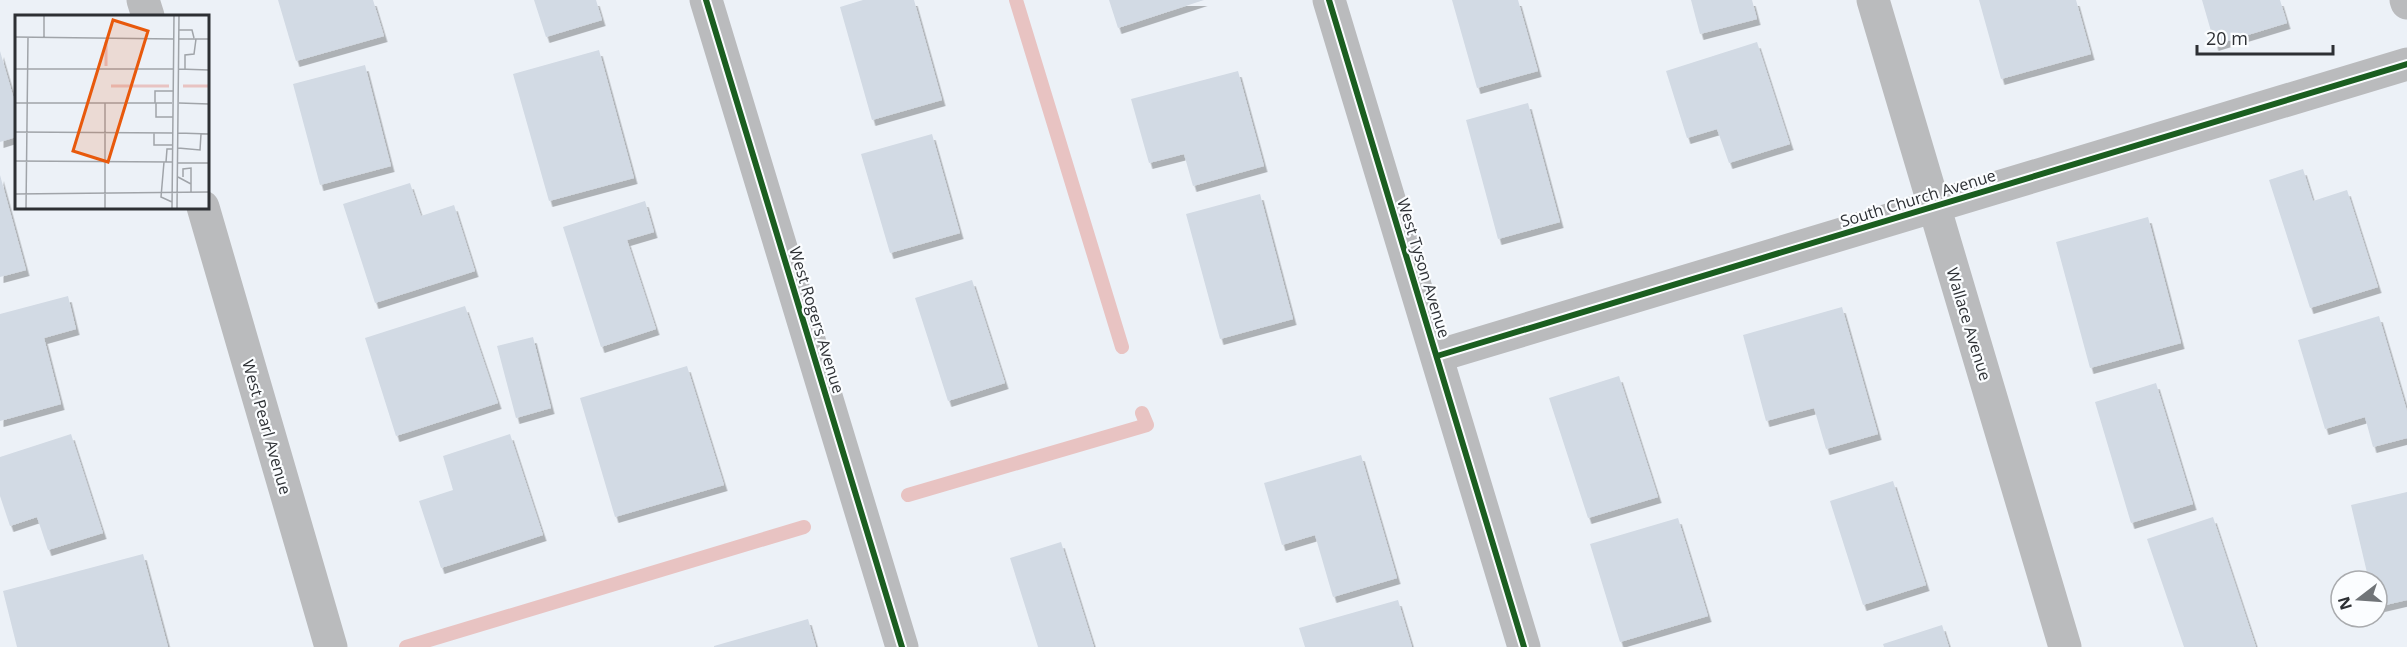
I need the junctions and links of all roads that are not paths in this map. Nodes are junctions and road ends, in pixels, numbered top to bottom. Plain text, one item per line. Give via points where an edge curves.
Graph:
1 (143, 0) edge
2 (706, 0) edge
3 (1329, 0) edge
4 (1873, 0) edge
5 (148, 15) edge
6 (2407, 64) edge
7 (203, 208) edge
8 (1934, 208) junction
9 (1437, 356) junction
10 (331, 647) edge
11 (902, 647) edge
12 (1524, 647) edge
13 (2066, 647) edge

1 - 5 street
2 - 11 street, West Rogers Avenue
3 - 9 street, West Tyson Avenue
4 - 8 street, Wallace Avenue
6 - 8 street, South Church Avenue
7 - 10 street, West Pearl Avenue
8 - 9 street, South Church Avenue
8 - 13 street, Wallace Avenue
9 - 12 street, West Tyson Avenue

